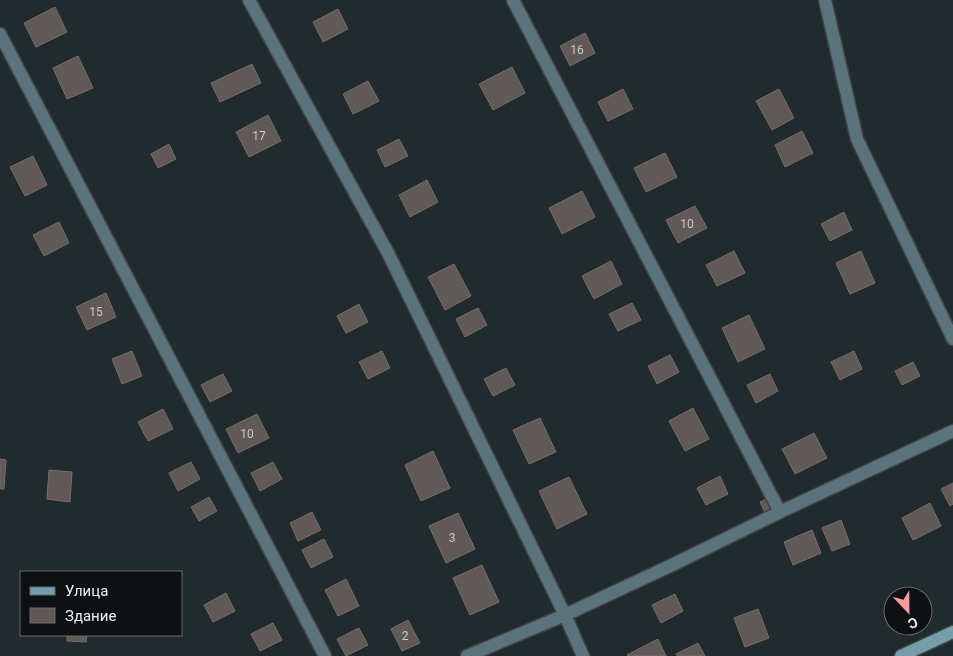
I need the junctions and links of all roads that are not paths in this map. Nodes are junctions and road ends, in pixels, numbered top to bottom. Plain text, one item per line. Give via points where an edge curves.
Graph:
1 (249, 0) edge
2 (513, 0) edge
3 (825, 0) edge
4 (0, 34) edge
5 (953, 339) edge
6 (953, 431) edge
7 (780, 512) junction
8 (566, 615) junction
9 (953, 632) edge
10 (325, 656) edge
11 (467, 656) edge
12 (584, 656) edge
13 (901, 656) edge

1 - 8 street via 388,253
2 - 7 street
3 - 5 street via 857,138
4 - 10 street
6 - 7 street
7 - 8 street
8 - 11 street
8 - 12 street
9 - 13 street

